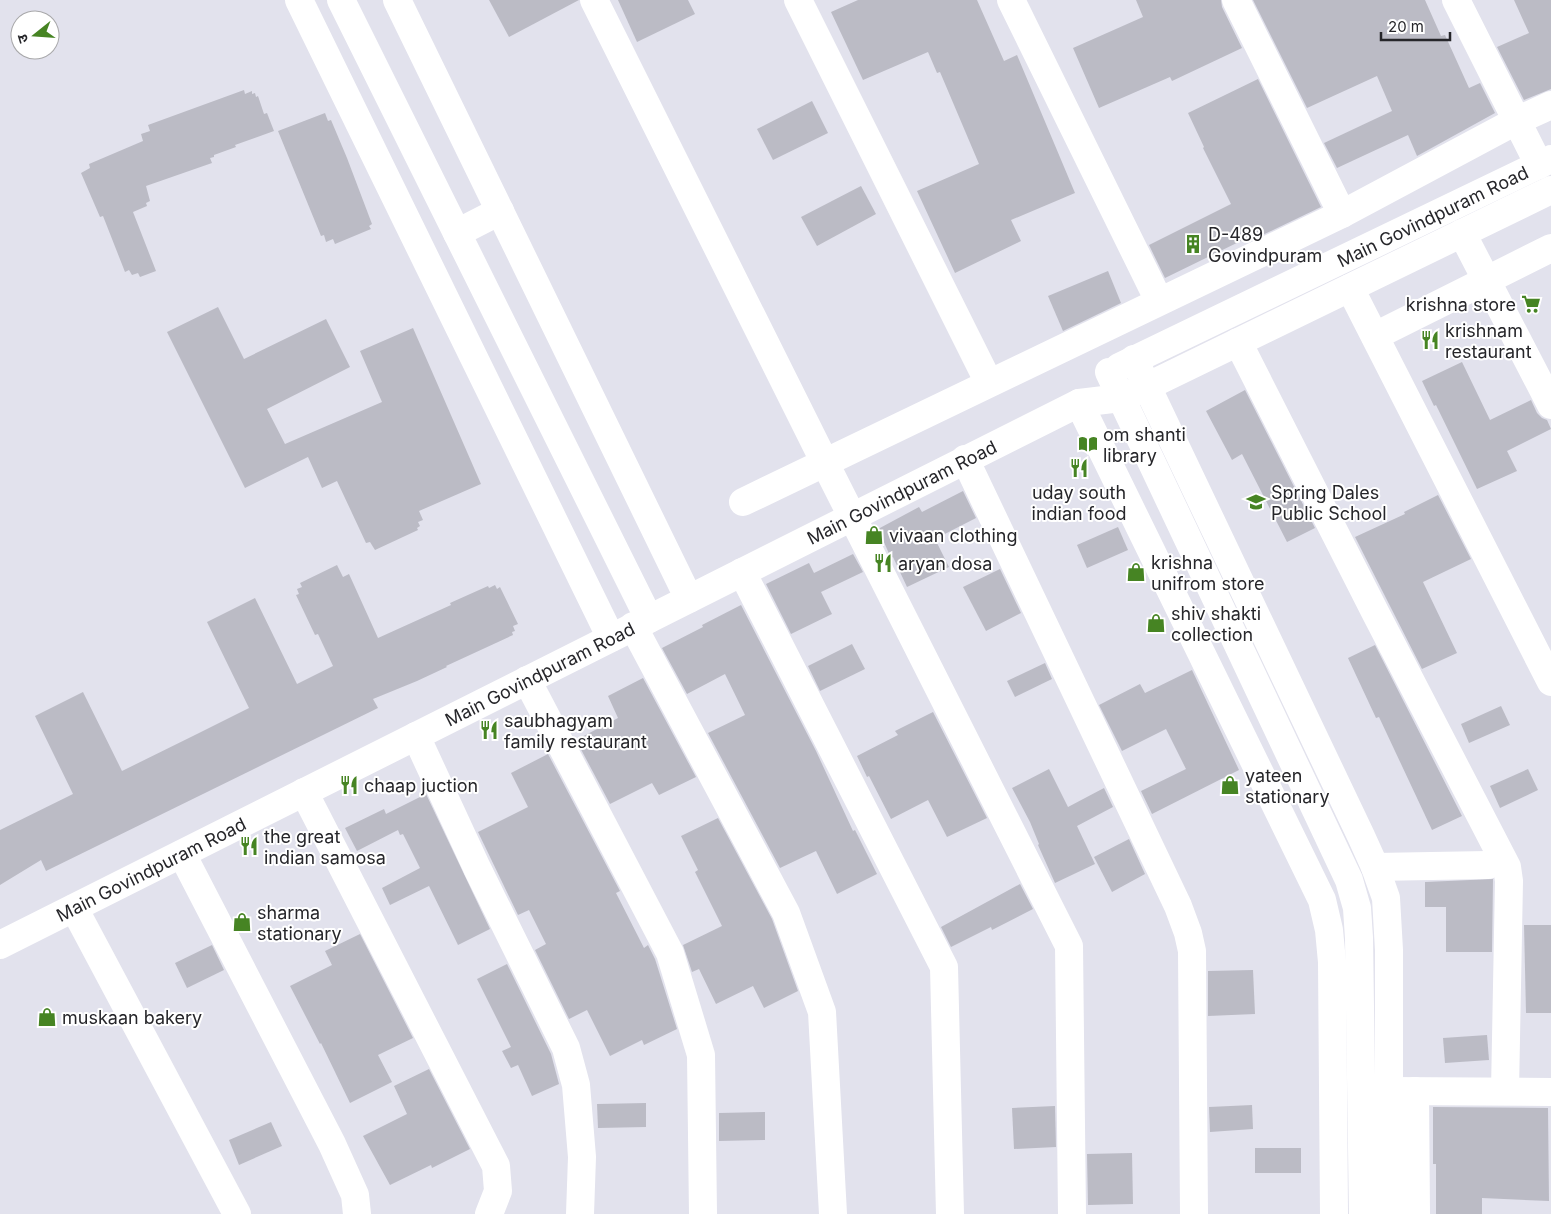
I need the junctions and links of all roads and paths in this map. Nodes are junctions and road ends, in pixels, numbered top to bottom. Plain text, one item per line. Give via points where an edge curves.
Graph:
1 (299, 0) edge
2 (341, 0) edge
3 (397, 0) edge
4 (594, 0) edge
5 (798, 0) edge
6 (1011, 0) edge
7 (1236, 0) edge
8 (1456, 0) edge
9 (1551, 105) edge
10 (1518, 120) junction
11 (1545, 162) edge
12 (1551, 190) edge
13 (500, 211) junction
14 (1342, 214) junction
15 (457, 233) junction
16 (1462, 233) junction
17 (1551, 248) edge
18 (1486, 280) junction
19 (1350, 288) junction
20 (1159, 301) junction
21 (1375, 336) junction
22 (1238, 342) junction
23 (1134, 359) junction
24 (1109, 372) junction
25 (989, 383) junction
26 (1148, 386) junction
27 (539, 398) junction
28 (1121, 398) junction
29 (1079, 403) junction
30 (1551, 405) edge
31 (503, 417) junction
32 (965, 460) junction
33 (825, 463) junction
34 (743, 502) dead end
35 (852, 516) junction
36 (742, 572) junction
37 (689, 599) junction
38 (631, 628) junction
39 (527, 680) junction
40 (1551, 682) edge
41 (416, 736) junction
42 (304, 792) junction
43 (182, 854) junction
44 (1488, 865) dead end
45 (1375, 867) junction
46 (74, 908) junction
47 (0, 945) edge
48 (1388, 1091) junction
49 (1415, 1091) junction
50 (1505, 1091) junction
51 (1551, 1092) edge
52 (237, 1214) edge
53 (357, 1214) edge
54 (490, 1214) edge
55 (580, 1214) edge
56 (703, 1214) edge
57 (833, 1214) edge
58 (950, 1214) edge
59 (1072, 1214) edge
60 (1194, 1214) edge
61 (1334, 1214) edge
62 (1363, 1214) edge
63 (1390, 1214) edge
64 (1416, 1214) edge

1 - 31 street
2 - 15 street
3 - 13 street
4 - 33 street
5 - 25 street
6 - 20 street
7 - 14 street
8 - 10 street
9 - 10 street
10 - 11 street
10 - 14 street
11 - 23 street, Main Govindpuram Road
12 - 16 street, Main Govindpuram Road
13 - 15 street
13 - 37 street
14 - 20 street
15 - 27 street
16 - 18 street
16 - 19 street, Main Govindpuram Road
17 - 18 street
18 - 21 street
18 - 30 street
19 - 21 street
19 - 22 street, Main Govindpuram Road
20 - 25 street
21 - 40 street
22 - 26 street, Main Govindpuram Road
22 - 50 street via 1507,867
23 - 24 street, Main Govindpuram Road
23 - 26 street
24 - 28 street
24 - 29 street, Main Govindpuram Road
25 - 33 street
26 - 28 street, Main Govindpuram Road
26 - 45 street
27 - 31 street
27 - 38 street
28 - 29 street, Main Govindpuram Road
28 - 62 street via 1349,880 1357,908 1359,938
29 - 32 street, Main Govindpuram Road
29 - 61 street via 1322,900 1332,962
31 - 38 street
32 - 35 street, Main Govindpuram Road
32 - 60 street via 1188,933 1192,951
33 - 34 street
33 - 35 street
35 - 36 street, Main Govindpuram Road
35 - 59 street via 1069,946
36 - 37 street, Main Govindpuram Road
36 - 58 street via 944,967
37 - 38 street, Main Govindpuram Road
38 - 39 street, Main Govindpuram Road
38 - 57 street via 786,913 822,1012
39 - 41 street, Main Govindpuram Road
39 - 56 street via 670,953 701,1055
41 - 42 street, Main Govindpuram Road
41 - 55 street via 566,1048 576,1085 582,1157
42 - 43 street, Main Govindpuram Road
42 - 54 street via 496,1166 498,1192
43 - 46 street, Main Govindpuram Road
43 - 53 street via 332,1144 355,1195
44 - 45 street
45 - 48 street via 1386,898 1390,950
46 - 47 street, Main Govindpuram Road
46 - 52 street
48 - 49 street
48 - 63 street
49 - 50 street
49 - 64 street
50 - 51 street

